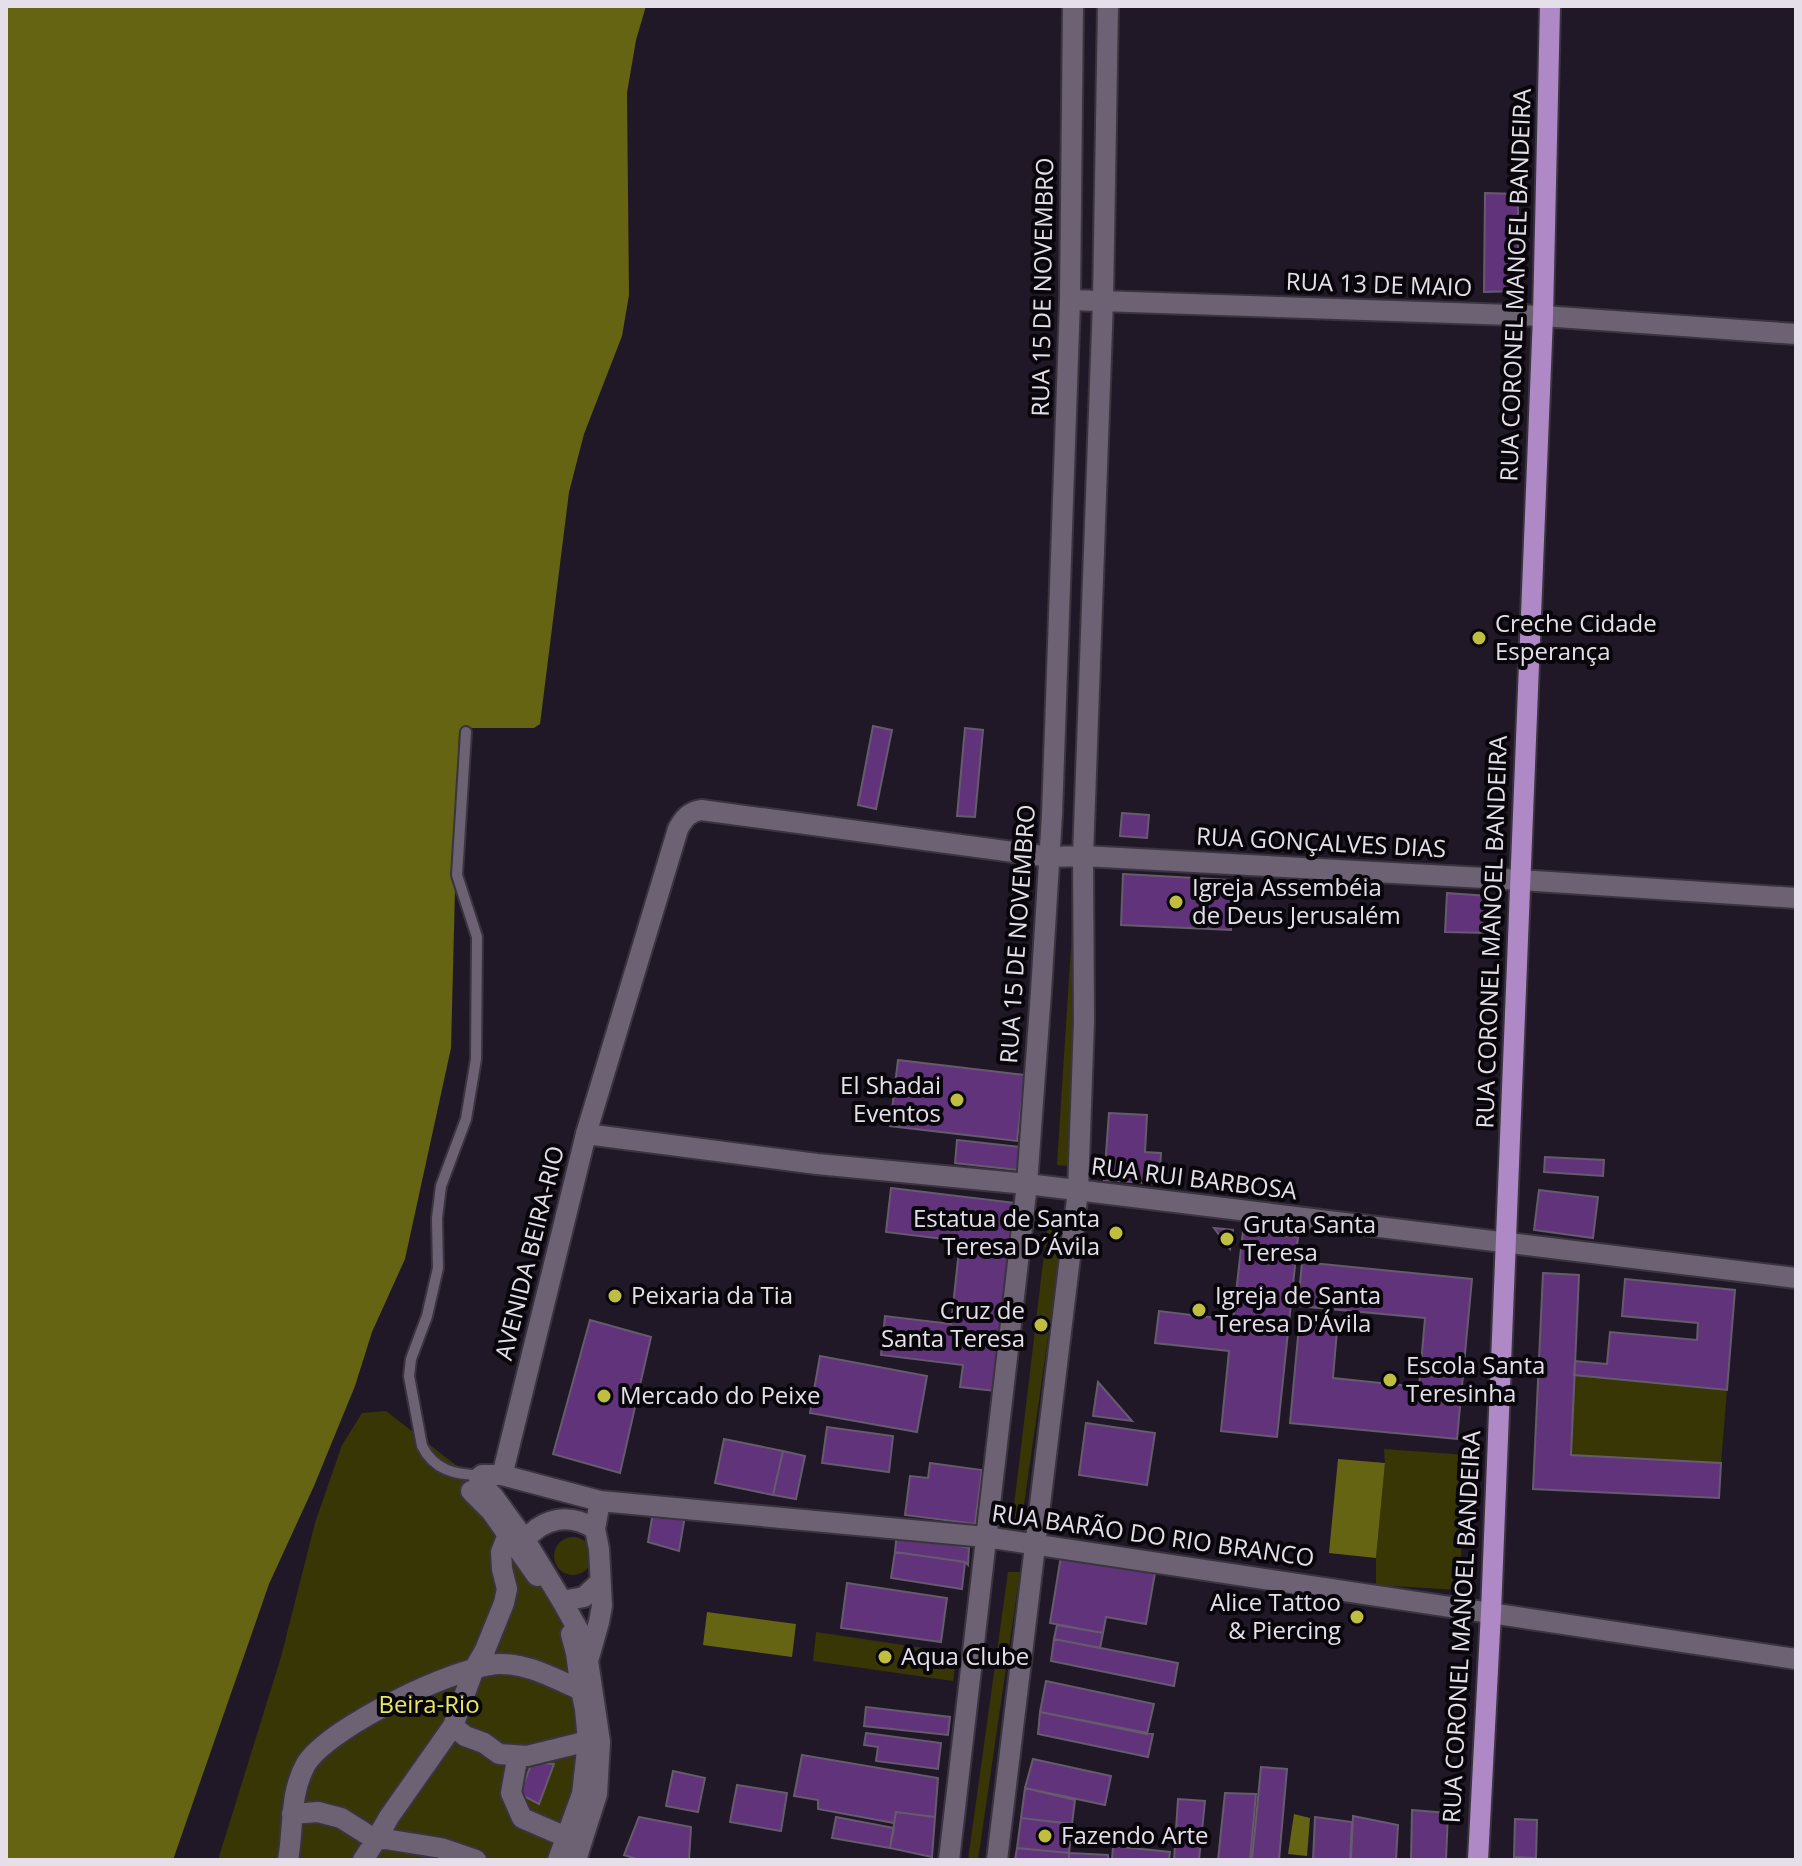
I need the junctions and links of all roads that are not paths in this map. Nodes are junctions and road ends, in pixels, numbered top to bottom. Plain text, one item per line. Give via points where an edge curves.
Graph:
1 (1073, 6) edge
2 (1108, 6) edge
3 (1550, 6) edge
4 (1070, 300) junction
5 (1103, 301) junction
6 (1543, 316) junction
7 (1796, 334) edge
8 (466, 732) dead end
9 (1083, 856) junction
10 (1050, 857) junction
11 (1521, 880) junction
12 (1796, 898) edge
13 (586, 1134) junction
14 (1027, 1184) junction
15 (1078, 1191) junction
16 (1504, 1243) junction
17 (1796, 1278) edge
18 (485, 1480) junction
19 (600, 1501) junction
20 (595, 1529) junction
21 (516, 1537) junction
22 (986, 1537) junction
23 (1035, 1545) junction
24 (600, 1582) junction
25 (562, 1601) junction
26 (1491, 1612) junction
27 (1796, 1659) edge
28 (588, 1661) junction
29 (474, 1669) junction
30 (581, 1690) junction
31 (453, 1726) junction
32 (588, 1741) junction
33 (516, 1765) dead end
34 (292, 1814) junction
35 (566, 1837) junction
36 (376, 1840) junction
37 (288, 1860) edge
38 (363, 1860) edge
39 (476, 1860) edge
40 (558, 1860) edge
41 (576, 1860) edge
42 (949, 1860) edge
43 (997, 1860) edge
44 (1478, 1860) edge

1 - 4 street, RUA 15 DE NOVEMBRO
2 - 5 street
3 - 6 main road, RUA CORONEL MANOEL BANDEIRA
4 - 5 street, RUA 13 DE MAIO
4 - 10 street, RUA 15 DE NOVEMBRO
5 - 6 street, RUA 13 DE MAIO
5 - 9 street
6 - 7 street, RUA 13 DE MAIO
6 - 11 main road, RUA CORONEL MANOEL BANDEIRA
8 - 18 lane via 457,875 477,937 476,1059 466,1119 441,1186 438,1268 409,1376 427,1456 446,1470
9 - 10 street, RUA GONÇALVES DIAS
9 - 11 street, RUA GONÇALVES DIAS
9 - 15 street
10 - 13 street, AVENIDA BEIRA-RIO via 692,812 678,829
10 - 14 street, RUA 15 DE NOVEMBRO
11 - 12 street, RUA GONÇALVES DIAS
11 - 16 main road, RUA CORONEL MANOEL BANDEIRA
13 - 14 street, RUA RUI BARBOSA
13 - 18 street, AVENIDA BEIRA-RIO
14 - 15 street, RUA RUI BARBOSA
14 - 22 street, RUA 15 DE NOVEMBRO
15 - 16 street, RUA RUI BARBOSA
15 - 23 street
16 - 17 street, RUA RUI BARBOSA
16 - 26 main road, RUA CORONEL MANOEL BANDEIRA
18 - 19 street, RUA BARÃO DO RIO BRANCO
18 - 21 street via 479,1478
19 - 20 street
19 - 22 street, RUA BARÃO DO RIO BRANCO
20 - 21 street via 563,1518
20 - 24 street
21 - 25 street
21 - 29 street via 501,1552 504,1603
21 - 30 street via 570,1632
22 - 23 street, RUA BARÃO DO RIO BRANCO
22 - 42 street, RUA 15 DE NOVEMBRO
23 - 26 street, RUA BARÃO DO RIO BRANCO
23 - 43 street
24 - 25 street via 584,1597
24 - 28 street via 601,1615
25 - 28 street
26 - 27 street, RUA BARÃO DO RIO BRANCO
26 - 44 main road, RUA CORONEL MANOEL BANDEIRA
28 - 41 street via 600,1742 597,1794
29 - 30 street via 500,1664 529,1667
29 - 31 street
29 - 34 street via 365,1716 332,1738 300,1776
30 - 32 street
31 - 32 street via 499,1754 527,1756
31 - 36 street
32 - 35 street via 582,1794
33 - 35 street via 511,1793 522,1818
34 - 36 street via 318,1812 341,1818
34 - 37 street
35 - 40 street
36 - 38 street
36 - 39 street via 441,1848

